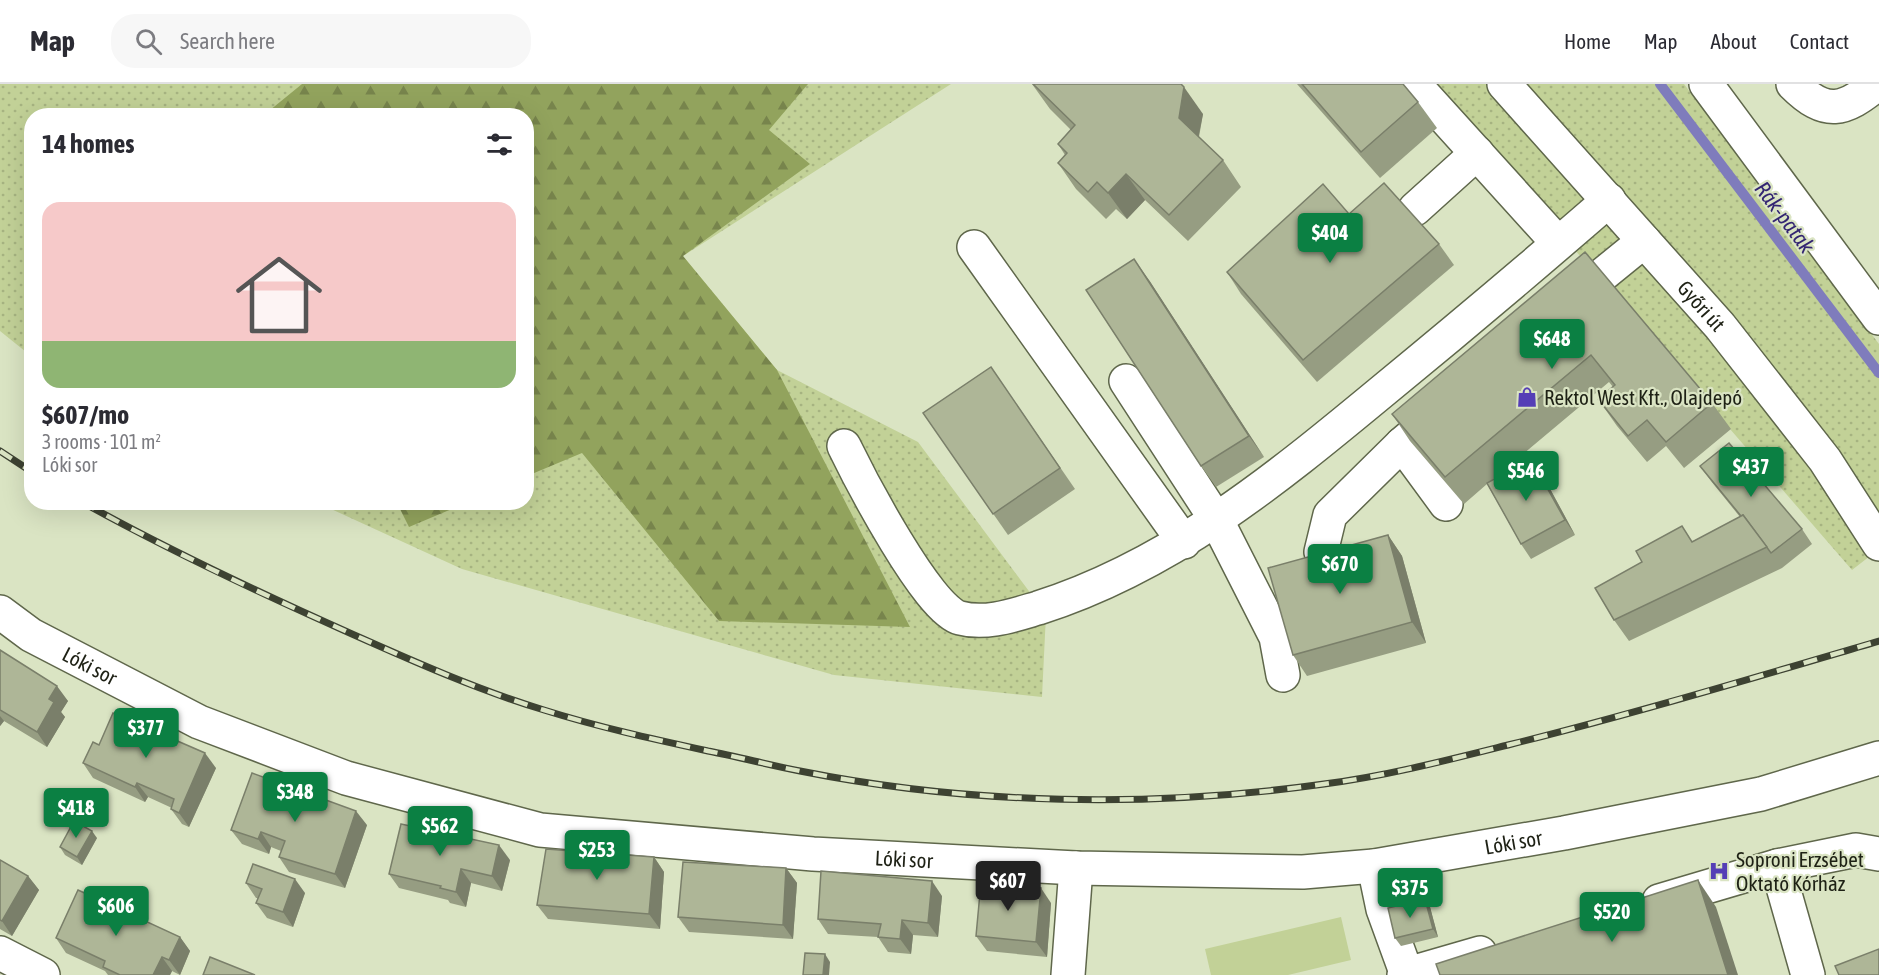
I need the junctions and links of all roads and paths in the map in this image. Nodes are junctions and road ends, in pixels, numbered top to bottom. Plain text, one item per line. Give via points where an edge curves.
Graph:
1 (1414, 84) edge
2 (1504, 84) edge
3 (1706, 84) edge
4 (1792, 84) edge
5 (1877, 84) edge
6 (1477, 153) junction
7 (1609, 200) junction
8 (1415, 209) dead end
9 (1644, 241) junction
10 (1558, 243) junction
11 (974, 248) dead end
12 (1879, 318) edge
13 (1544, 323) edge
14 (1126, 381) dead end
15 (1464, 391) edge
16 (1402, 444) junction
17 (844, 446) dead end
18 (1446, 504) edge
19 (1217, 521) junction
20 (1184, 542) junction
21 (1879, 544) edge
22 (1321, 552) edge
23 (0, 612) edge
24 (1283, 675) dead end
25 (1879, 758) edge
26 (1879, 854) edge
27 (1374, 866) junction
28 (1777, 866) junction
29 (1076, 868) junction
30 (1631, 909) edge
31 (1508, 945) edge
32 (0, 953) edge
33 (43, 975) edge
34 (1068, 975) edge
35 (1406, 975) edge
36 (1808, 975) edge

1 - 6 street
2 - 7 street, Győri út
3 - 12 street
4 - 5 street via 1803,94 1831,107 1855,102
6 - 8 street
6 - 10 street
7 - 9 street, Győri út
7 - 10 street
9 - 13 street
9 - 21 street, Győri út via 1720,326 1825,460
10 - 19 street via 1281,475
11 - 20 street
14 - 19 street
15 - 16 street
16 - 18 street
16 - 22 street via 1330,515
17 - 20 street via 862,484 914,568 938,602 959,618 1002,619 1078,595
19 - 20 street
19 - 24 street via 1276,637
23 - 29 street, Lóki sor via 31,635 199,722 346,778 540,830 813,854
25 - 27 street, Lóki sor via 1761,794 1564,834
26 - 28 street via 1856,850
27 - 29 street, Lóki sor via 1303,872
27 - 35 street via 1383,909
28 - 30 street
28 - 36 street
29 - 34 street
31 - 35 street
32 - 33 street

